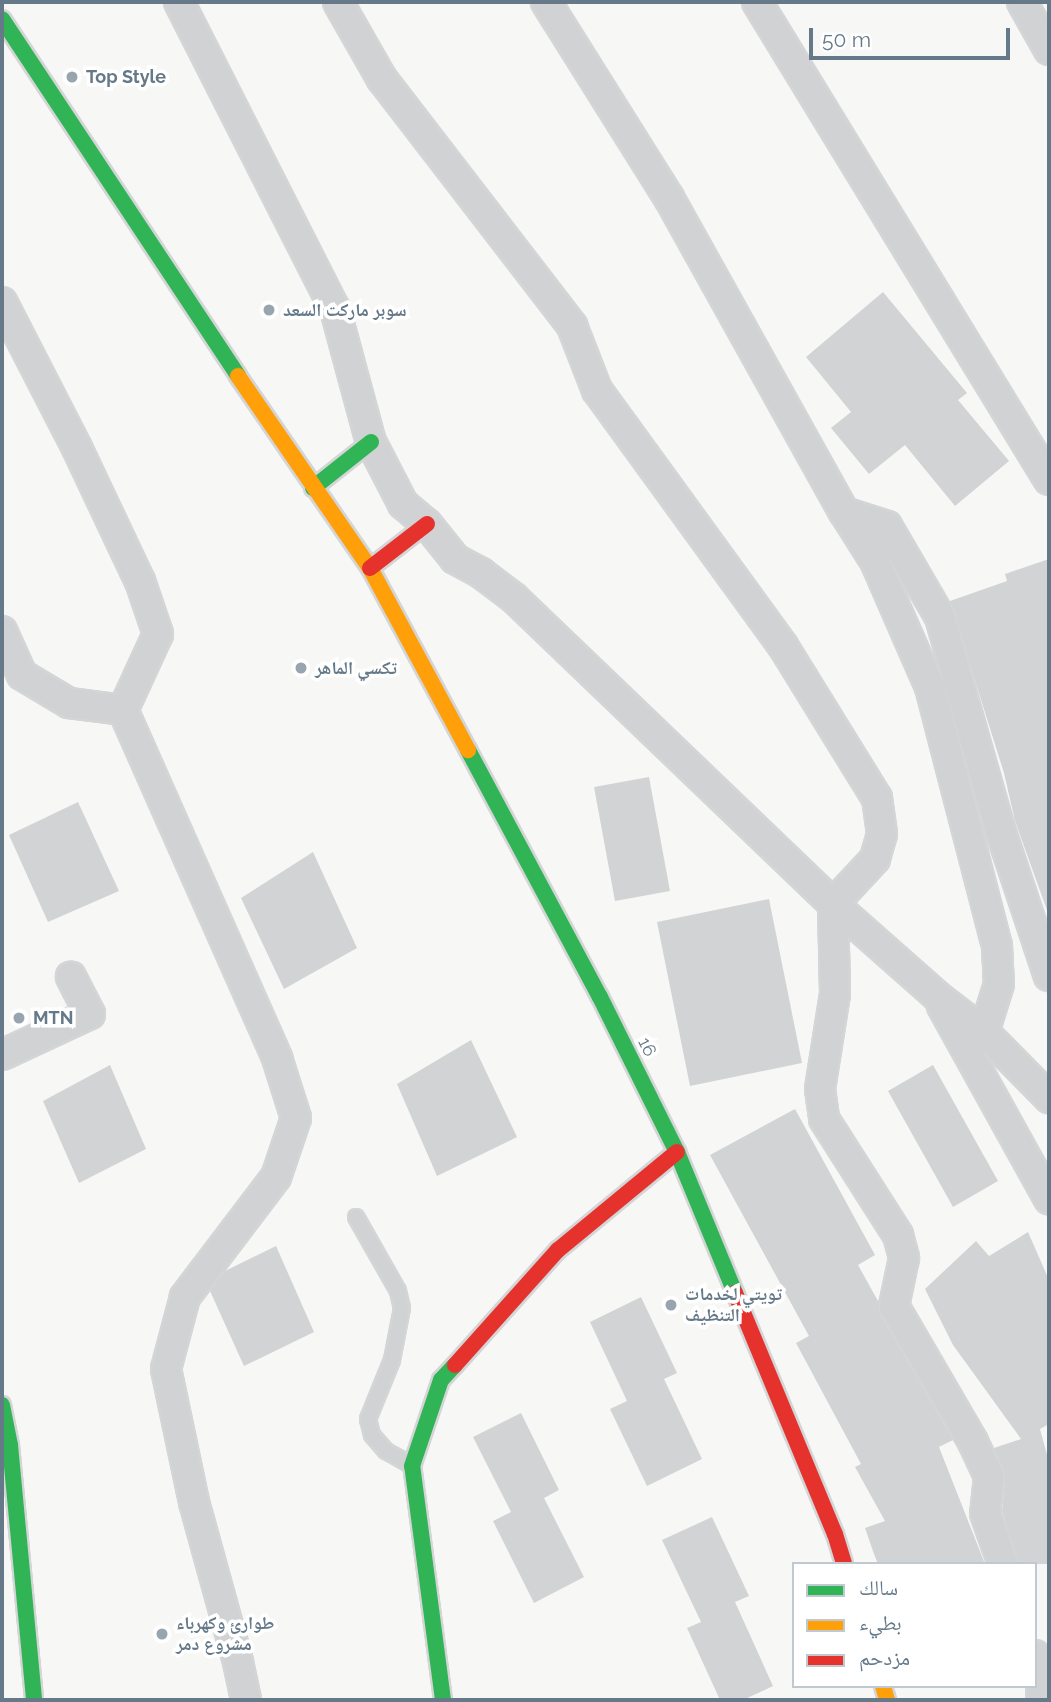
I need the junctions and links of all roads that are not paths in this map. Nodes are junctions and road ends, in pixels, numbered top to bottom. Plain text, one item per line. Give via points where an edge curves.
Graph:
1 (179, 2) edge
2 (338, 2) edge
3 (546, 2) edge
4 (757, 2) edge
5 (1022, 2) edge
6 (2, 19) edge
7 (1049, 50) edge
8 (2, 302) edge
9 (372, 442) junction
10 (1049, 480) edge
11 (313, 488) junction
12 (844, 512) junction
13 (427, 524) junction
14 (370, 568) junction
15 (2, 631) edge
16 (123, 710) junction
17 (833, 904) junction
18 (1049, 976) edge
19 (71, 977) dead end
20 (937, 996) junction
21 (984, 1032) junction
22 (2, 1055) edge
23 (1049, 1098) edge
24 (677, 1152) junction
25 (1049, 1199) edge
26 (356, 1217) dead end
27 (2, 1405) edge
28 (412, 1465) junction
29 (843, 1562) edge
30 (1002, 1562) edge
31 (1037, 1661) edge
32 (34, 1700) edge
33 (246, 1700) edge
34 (443, 1700) edge
35 (1041, 1700) edge

1 - 9 street via 335,309
2 - 17 street via 382,79 572,326 597,390 783,646 877,798 882,834 875,859
3 - 12 street via 669,198
4 - 10 street
5 - 7 street
6 - 11 street, 16
8 - 16 street via 140,581 158,634
9 - 11 street
9 - 13 street via 403,505
11 - 14 street, 16
12 - 18 street via 887,526 940,617 999,825
12 - 21 street via 875,561 930,687 997,947 999,984
13 - 14 street
13 - 17 street via 455,559 514,598
14 - 24 street, 16 via 520,843
15 - 16 street via 22,675 69,703
16 - 33 street via 277,1058 296,1118 276,1177 185,1297 166,1369 194,1502
17 - 20 street
17 - 30 street via 835,994 820,1089 824,1119 898,1235 904,1258 894,1306 989,1477 985,1513
19 - 22 street via 90,1014
20 - 21 street
20 - 25 street
21 - 23 street
24 - 28 street via 558,1250 441,1380
24 - 29 street, 16
26 - 28 lane via 398,1291 402,1308 392,1360 368,1419 372,1435 386,1451
27 - 32 street via 10,1445
28 - 34 street
31 - 35 street

